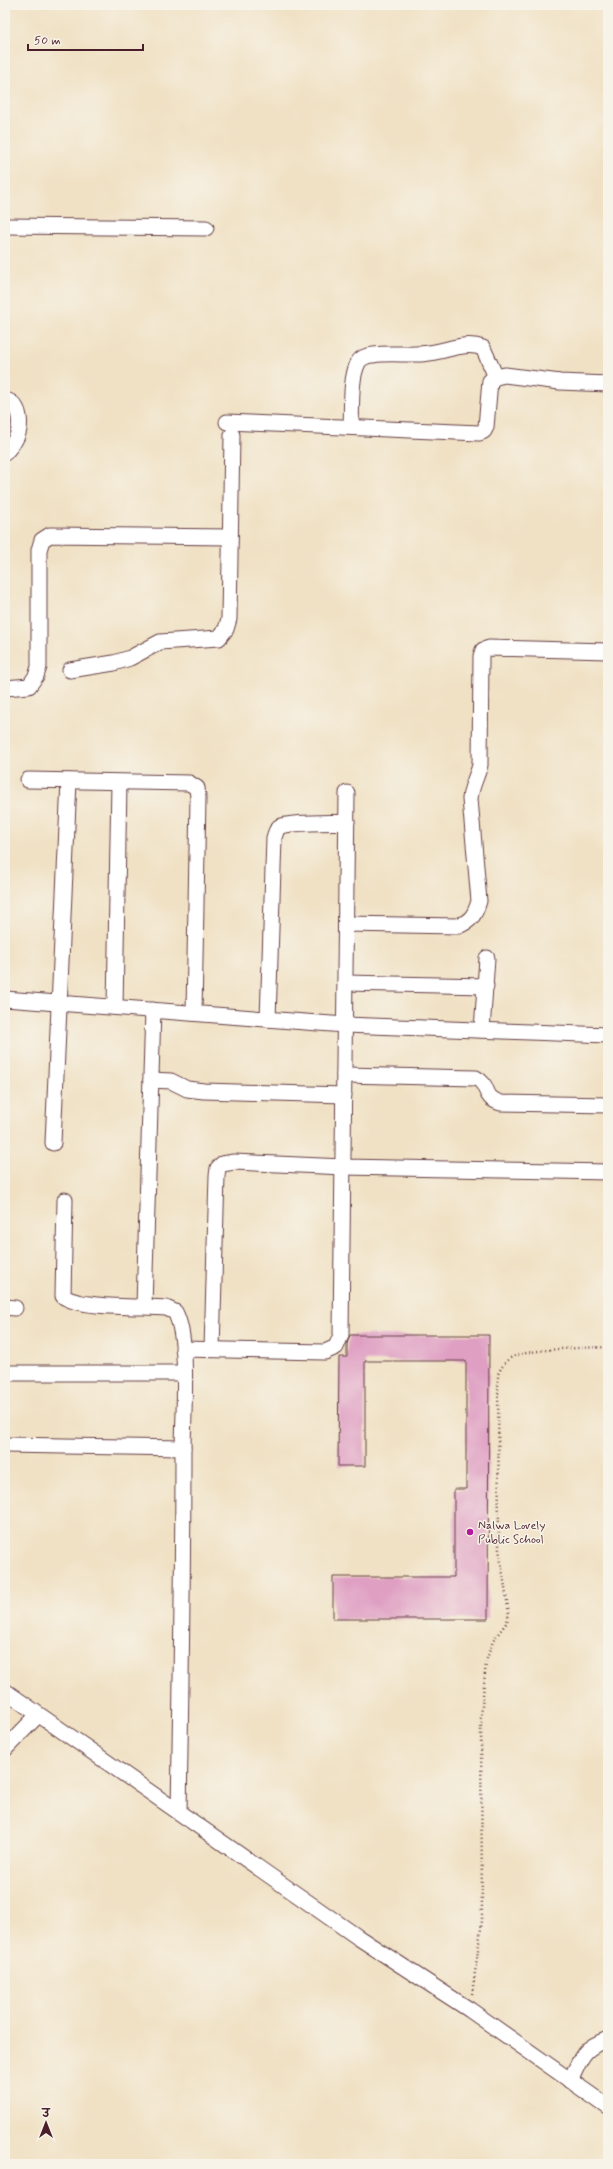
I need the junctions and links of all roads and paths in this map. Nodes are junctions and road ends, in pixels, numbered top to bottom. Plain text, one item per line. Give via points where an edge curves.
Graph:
1 (5, 226) edge
2 (206, 228) dead end
3 (496, 377) junction
4 (608, 384) edge
5 (5, 400) edge
6 (351, 427) junction
7 (5, 453) edge
8 (230, 536) junction
9 (608, 651) edge
10 (70, 670) dead end
11 (5, 688) edge
12 (28, 780) dead end
13 (69, 781) junction
14 (119, 782) junction
15 (347, 793) dead end
16 (347, 822) junction
17 (346, 924) junction
18 (487, 958) dead end
19 (345, 983) junction
20 (486, 986) junction
21 (5, 999) edge
22 (60, 1002) junction
23 (115, 1007) junction
24 (153, 1010) junction
25 (194, 1013) junction
26 (268, 1019) junction
27 (345, 1025) junction
28 (482, 1030) junction
29 (608, 1035) edge
30 (344, 1074) junction
31 (151, 1080) junction
32 (344, 1095) junction
33 (608, 1105) edge
34 (53, 1143) dead end
35 (344, 1167) junction
36 (608, 1172) edge
37 (65, 1200) dead end
38 (144, 1306) junction
39 (608, 1347) edge
40 (183, 1349) junction
41 (212, 1349) junction
42 (5, 1373) edge
43 (184, 1373) junction
44 (5, 1445) edge
45 (183, 1448) junction
46 (5, 1691) edge
47 (38, 1715) junction
48 (5, 1749) edge
49 (178, 1812) junction
50 (470, 2010) junction
51 (608, 2039) edge
52 (570, 2081) junction
53 (608, 2107) edge

1 - 2 street
3 - 4 street
3 - 6 street via 490,381 486,426 484,431 479,433
3 - 6 street via 483,348 474,345 428,354 373,354 363,357 358,362 354,375
5 - 7 street via 13,403 19,412 19,422 16,439
6 - 8 street via 230,429
8 - 10 street via 230,619 218,638 160,642 130,658 114,663
8 - 11 street via 50,536 42,540 39,550 39,667 29,686
9 - 17 street via 489,648 484,650 481,656 480,765 472,785 470,799 478,902 475,914 469,922 458,926
12 - 13 street
13 - 14 street
13 - 22 street
14 - 23 street
14 - 25 street via 189,783 197,788
15 - 16 street
16 - 17 street
16 - 26 street via 294,824 280,826 276,830
17 - 19 street
18 - 20 street
19 - 20 street
19 - 27 street
20 - 28 street
21 - 22 street
22 - 23 street
22 - 34 street
23 - 24 street
24 - 25 street
24 - 31 street
25 - 26 street
26 - 27 street
27 - 28 street
27 - 30 street
28 - 29 street
30 - 32 street
30 - 33 street via 476,1078 484,1084 488,1096 493,1101 501,1103
31 - 32 street via 171,1081 188,1089 204,1091
31 - 38 street
32 - 35 street
35 - 36 street
35 - 41 street via 341,1335 336,1347 325,1352
35 - 41 street via 234,1162 222,1164 218,1168
37 - 38 street via 63,1296 84,1304
38 - 40 street via 166,1308 175,1312 180,1322
39 - 50 path via 533,1352 510,1358 498,1374 499,1550 509,1614 507,1622 493,1641 486,1661 481,1711 482,1921
40 - 41 street
40 - 43 street
42 - 43 street
43 - 45 street
44 - 45 street
45 - 49 street via 183,1599
46 - 47 street
47 - 48 street
47 - 49 street
49 - 50 street via 359,1938
50 - 52 street
51 - 52 street via 592,2045 584,2052
52 - 53 street

